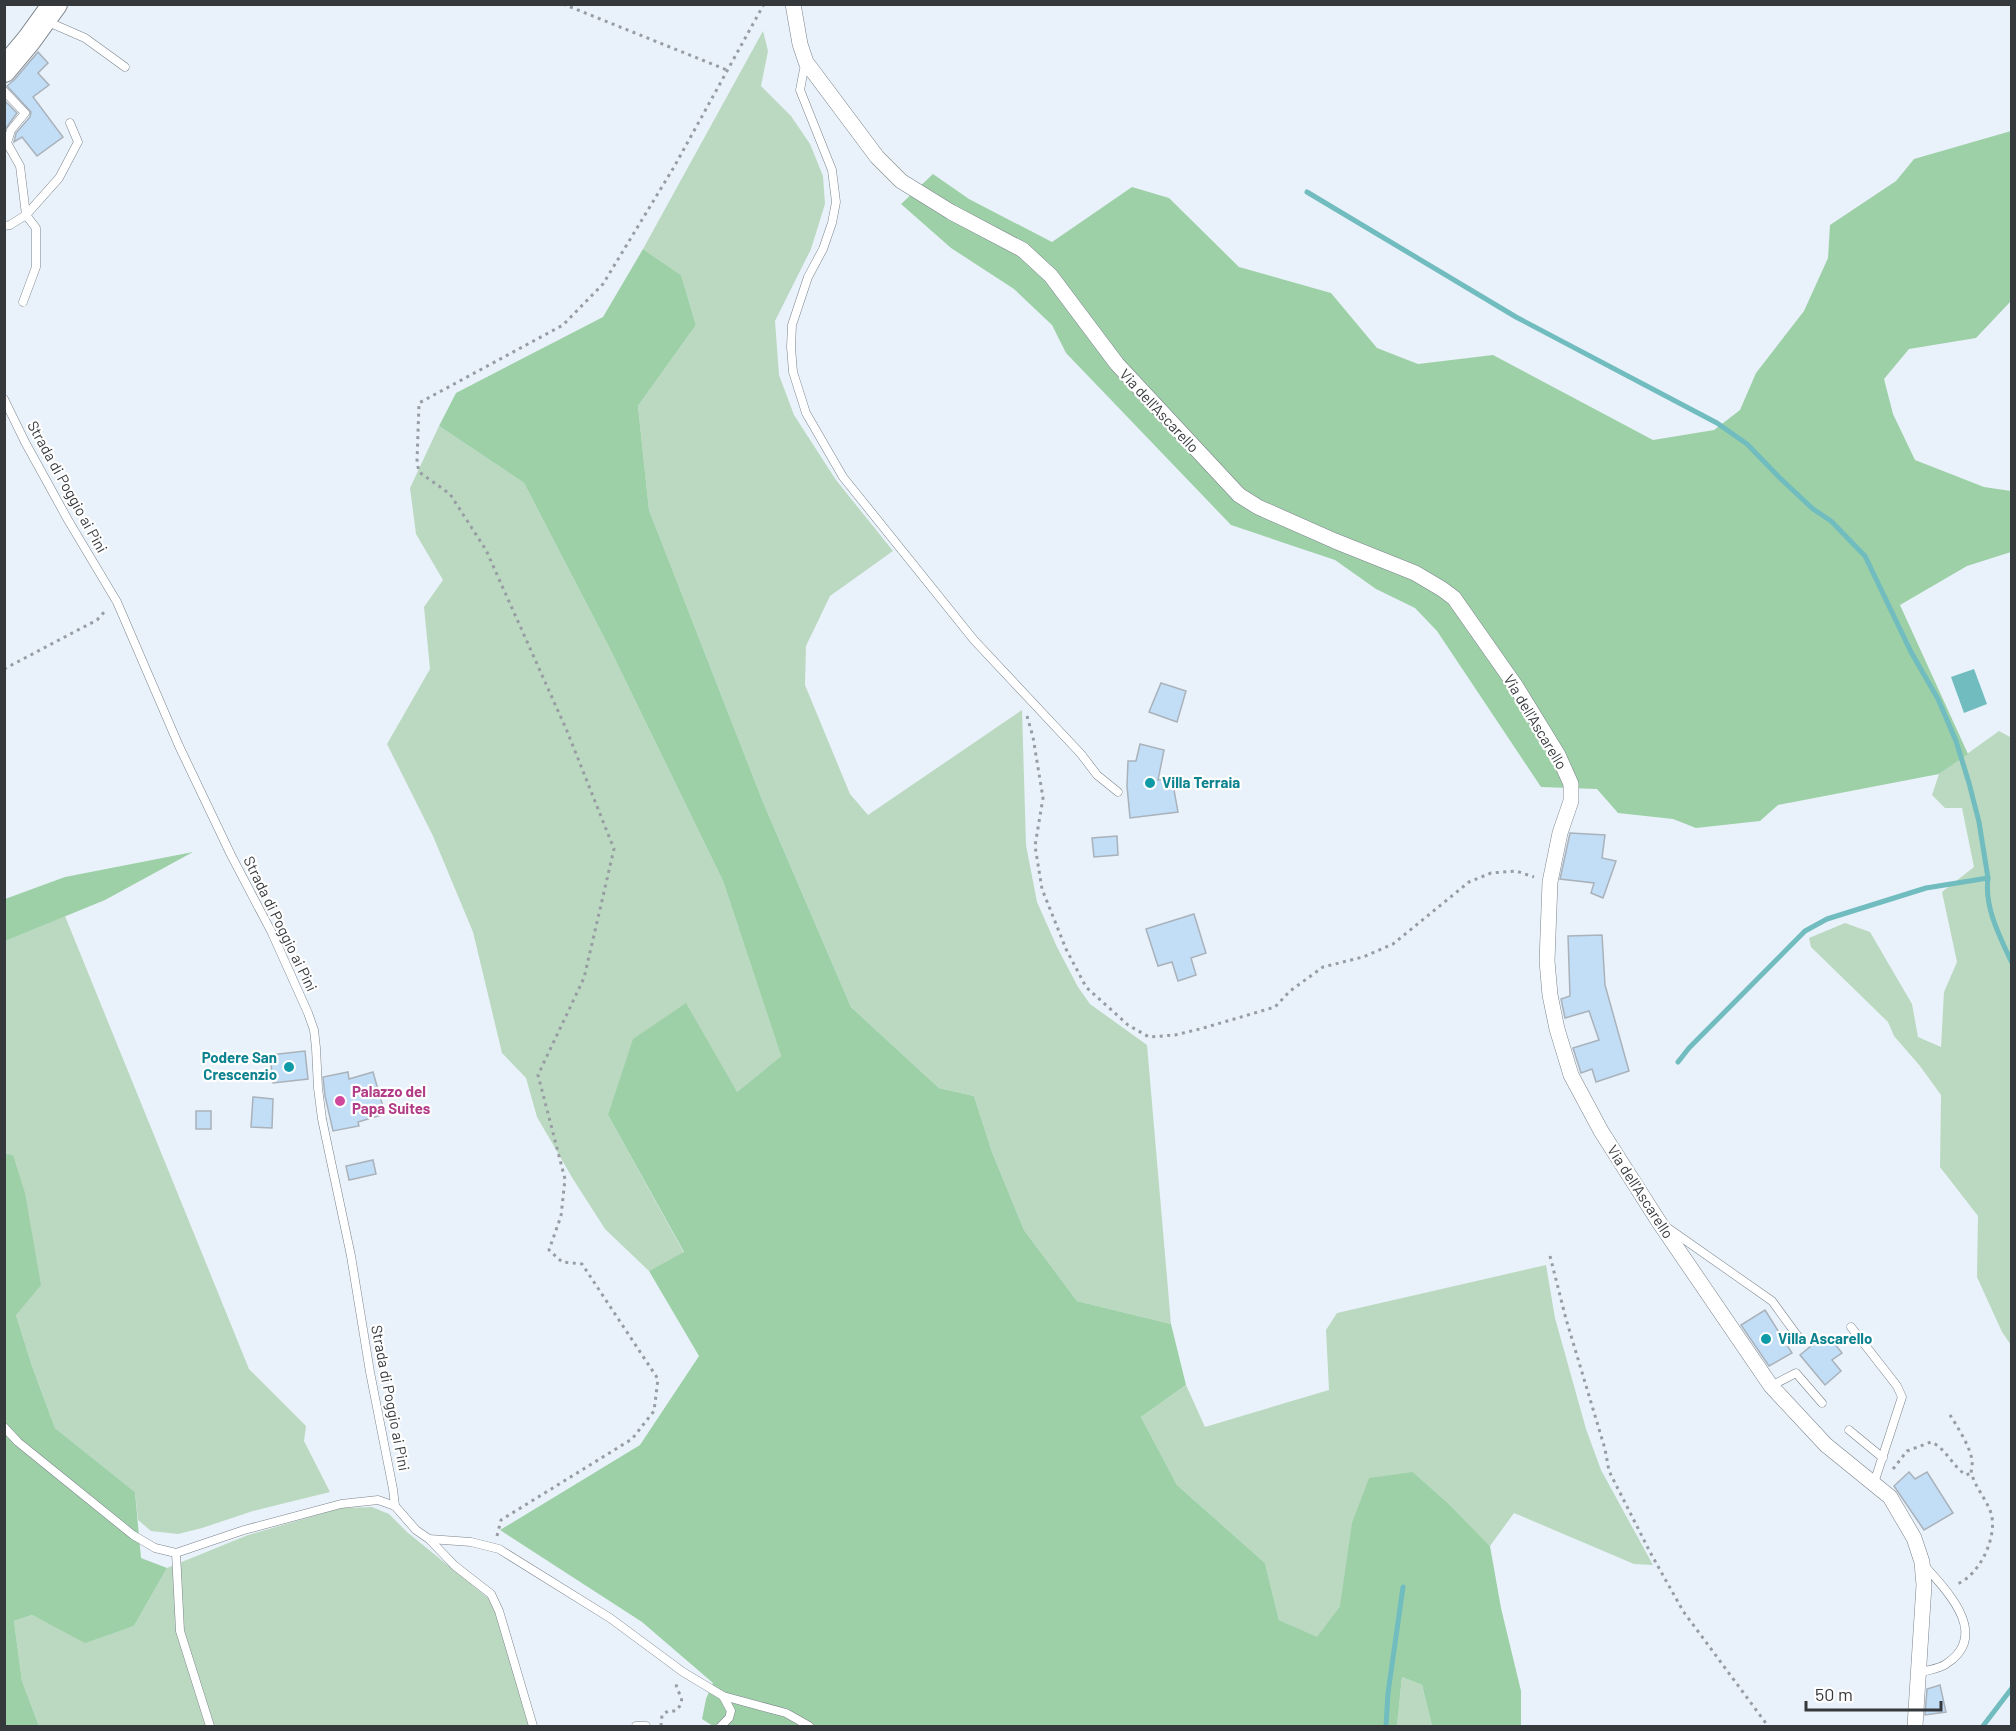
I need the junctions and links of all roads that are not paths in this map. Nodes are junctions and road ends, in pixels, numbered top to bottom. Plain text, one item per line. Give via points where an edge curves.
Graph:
1 (793, 4) edge
2 (50, 12) edge
3 (806, 62) junction
4 (125, 68) dead end
5 (4, 70) edge
6 (4, 91) edge
7 (70, 123) dead end
8 (26, 215) junction
9 (4, 226) edge
10 (23, 302) dead end
11 (4, 399) edge
12 (1118, 792) dead end
13 (1659, 1222) junction
14 (1851, 1328) dead end
15 (1799, 1338) dead end
16 (1772, 1386) junction
17 (1822, 1403) dead end
18 (4, 1427) edge
19 (1849, 1430) dead end
20 (1883, 1458) junction
21 (1876, 1485) junction
22 (395, 1506) junction
23 (429, 1539) junction
24 (176, 1553) junction
25 (1922, 1562) junction
26 (1919, 1673) junction
27 (723, 1696) junction
28 (210, 1726) edge
29 (533, 1726) edge
30 (636, 1726) edge
31 (646, 1726) edge
32 (722, 1726) edge
33 (810, 1726) edge
34 (1916, 1726) edge

1 - 3 street, Via dell'Ascarello
2 - 4 lane
2 - 5 main road
3 - 12 lane via 800,90 832,170 837,202 823,249 808,277 792,325 793,372 806,413 843,477 974,640 1097,775
3 - 13 street, Via dell'Ascarello via 860,136 901,181 1023,250 1052,276 1117,364 1239,495 1258,507 1415,573 1454,598 1515,685 1571,784 1571,801 1550,882 1550,995 1571,1075 1601,1131
6 - 8 lane via 25,113 11,130 7,143 20,166
7 - 8 lane via 78,142 59,178
8 - 9 lane
8 - 10 lane via 36,228 36,267
11 - 22 lane, Strada di Poggio ai Pini via 68,520 115,598 179,746 272,933 314,1030 320,1111 351,1256
13 - 15 lane via 1772,1301
13 - 16 street, Via dell'Ascarello
14 - 20 lane via 1902,1397
16 - 17 lane via 1796,1373
16 - 21 street, Via dell'Ascarello via 1826,1445
18 - 24 lane via 132,1534 154,1548
19 - 20 lane
20 - 21 lane
21 - 25 street, Via dell'Ascarello via 1890,1497 1909,1527
22 - 23 lane
22 - 24 lane via 378,1500 341,1504
23 - 27 lane via 494,1546 610,1618
23 - 29 lane via 491,1594 500,1611
24 - 28 lane via 180,1631
25 - 26 street, Via dell'Ascarello
25 - 26 lane via 1961,1612 1966,1634 1958,1654 1945,1665
26 - 34 street, Via dell'Ascarello
27 - 32 lane via 731,1711
27 - 33 lane via 778,1710
30 - 31 lane

